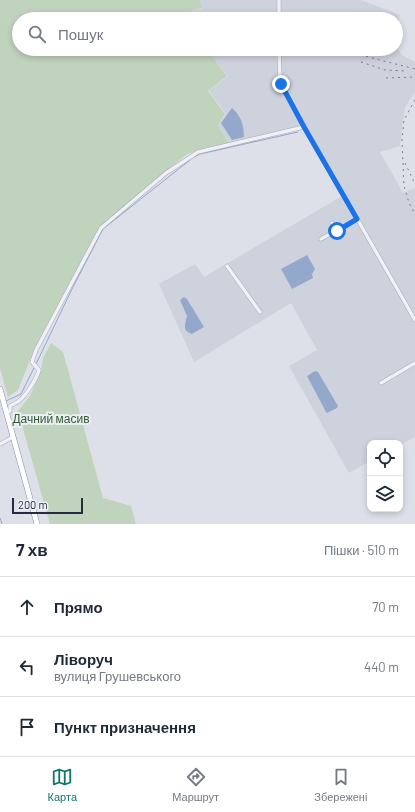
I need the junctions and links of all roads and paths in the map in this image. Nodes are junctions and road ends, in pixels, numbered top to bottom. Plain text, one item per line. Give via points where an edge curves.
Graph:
1 (279, 0) edge
2 (279, 12) edge
3 (279, 56) edge
4 (304, 127) junction
5 (357, 219) junction
6 (332, 223) dead end
7 (337, 231) junction
8 (322, 240) dead end
9 (227, 266) dead end
10 (260, 312) dead end
11 (415, 320) edge
12 (415, 363) edge
13 (382, 383) dead end
14 (0, 389) edge
15 (6, 413) junction
16 (13, 437) junction
17 (0, 444) edge
18 (36, 524) edge

1 - 2 street
3 - 4 street via 281,84
4 - 5 street
4 - 15 street via 195,153 166,173 103,225 36,350 32,362 39,370 36,377 22,398 11,405 10,411
5 - 7 street
5 - 11 street
6 - 7 street
7 - 8 street
9 - 10 street
12 - 13 street
14 - 15 highway
15 - 16 highway
16 - 17 street
16 - 18 highway

